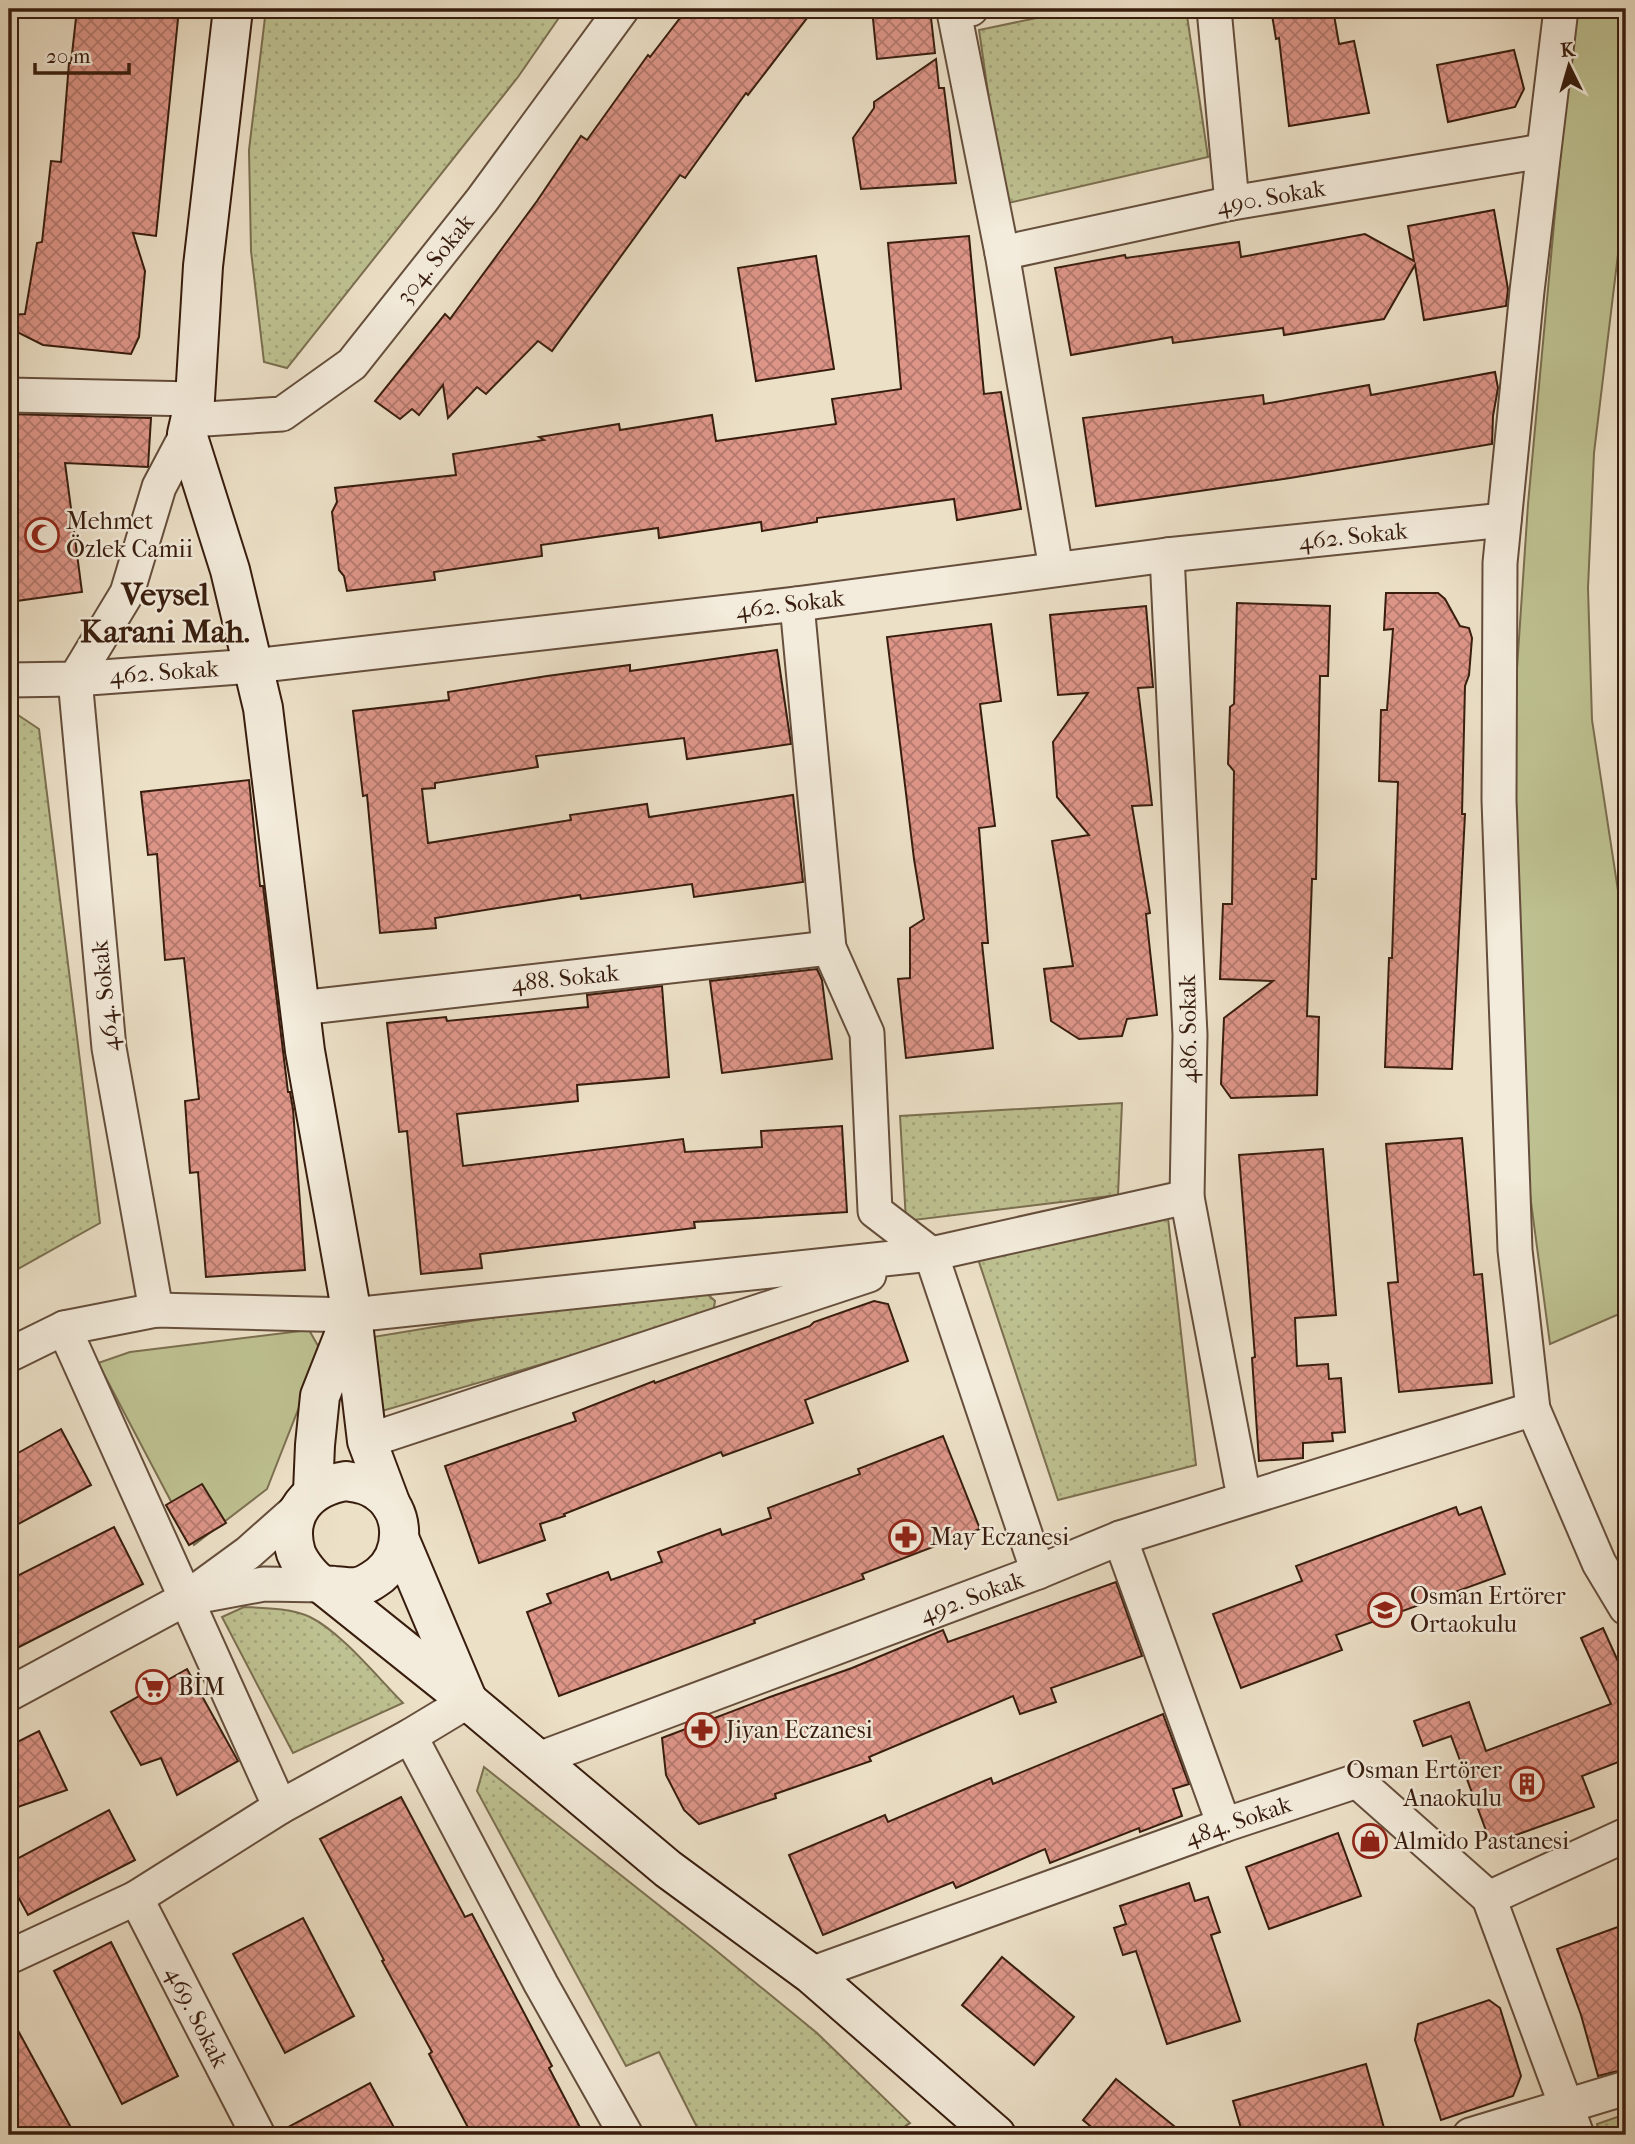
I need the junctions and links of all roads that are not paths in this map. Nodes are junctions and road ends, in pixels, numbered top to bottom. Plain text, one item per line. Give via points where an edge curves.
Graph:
1 (233, 9) edge
2 (622, 9) edge
3 (971, 9) edge
4 (1214, 9) edge
5 (1561, 9) edge
6 (1542, 151) junction
7 (1232, 203) junction
8 (1002, 253) junction
9 (9, 395) edge
10 (191, 418) junction
11 (1504, 520) junction
12 (1167, 555) junction
13 (1056, 569) junction
14 (797, 604) junction
15 (253, 666) junction
16 (75, 679) junction
17 (9, 680) edge
18 (829, 948) junction
19 (300, 1008) junction
20 (1187, 1197) junction
21 (931, 1254) junction
22 (156, 1310) junction
23 (352, 1315) junction
24 (64, 1328) junction
25 (9, 1355) edge
26 (1533, 1409) junction
27 (366, 1441) junction
28 (1247, 1497) junction
29 (307, 1499) junction
30 (395, 1522) junction
31 (1120, 1538) junction
32 (1038, 1572) junction
33 (323, 1585) junction
34 (185, 1599) junction
35 (1626, 1608) edge
36 (9, 1694) edge
37 (468, 1701) junction
38 (410, 1736) junction
39 (536, 1760) junction
40 (280, 1807) junction
41 (1224, 1825) junction
42 (1626, 1835) edge
43 (136, 1898) junction
44 (1489, 1898) junction
45 (9, 1957) edge
46 (811, 1974) junction
47 (1626, 2088) edge
48 (1572, 2121) edge
49 (981, 2132) edge
50 (258, 2135) edge
51 (626, 2135) edge
52 (1470, 2135) edge

1 - 10 street via 203,266
2 - 10 street, 304. Sokak via 482,200 352,363 282,414
3 - 8 street via 954,12
4 - 7 street
5 - 6 street
6 - 7 street, 490. Sokak
6 - 11 street
7 - 8 street, 490. Sokak
8 - 13 street
9 - 10 street, 304. Sokak
10 - 15 street
10 - 16 street, 462. Sokak via 159,487 127,593
11 - 12 street, 462. Sokak
11 - 26 street via 1500,827 1515,1250
12 - 13 street, 462. Sokak
12 - 20 street, 486. Sokak via 1190,1035
13 - 14 street, 462. Sokak
14 - 15 street, 462. Sokak
14 - 18 street
15 - 16 street, 462. Sokak
15 - 19 street via 263,708
16 - 17 street, 462. Sokak
16 - 22 street, 464. Sokak via 109,1048
18 - 19 street, 488. Sokak
18 - 21 street via 867,1033 875,1212
19 - 23 street
20 - 21 street
20 - 28 street, 486. Sokak
21 - 23 street
21 - 27 street
21 - 32 street
22 - 23 street
22 - 24 street
23 - 27 street
23 - 29 street via 320,1396
24 - 25 street
24 - 34 street
26 - 28 street, 492. Sokak
26 - 35 street via 1598,1563
27 - 30 street
28 - 31 street, 492. Sokak
29 - 30 street via 329,1484 364,1484 379,1493
29 - 33 street via 294,1522 293,1540 298,1558
29 - 34 street via 248,1553
30 - 33 street via 396,1555 373,1581 356,1587
30 - 37 street
31 - 32 street, 492. Sokak
31 - 41 street
32 - 39 street, 492. Sokak
33 - 34 street via 264,1584
33 - 37 street
34 - 36 street
34 - 40 street
37 - 38 street
37 - 39 street
38 - 40 street
38 - 51 street
39 - 46 street via 668,1869
40 - 43 street
41 - 44 street, 484. Sokak via 1357,1781
41 - 46 street, 484. Sokak
42 - 44 street
43 - 45 street
43 - 50 street, 469. Sokak
44 - 48 street
46 - 49 street
47 - 48 street
48 - 52 street

